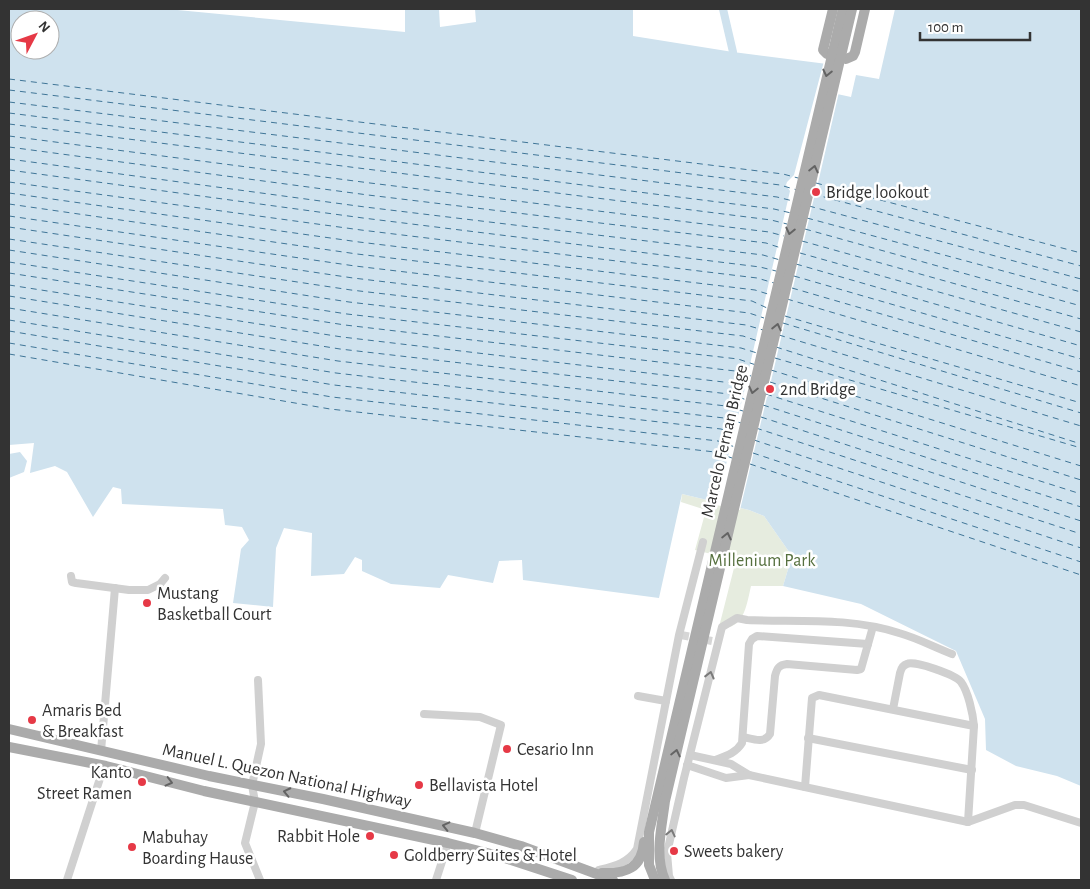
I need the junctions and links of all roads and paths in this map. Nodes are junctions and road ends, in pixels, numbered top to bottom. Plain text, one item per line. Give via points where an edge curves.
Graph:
1 (832, 9) edge
2 (843, 9) edge
3 (852, 9) edge
4 (865, 9) edge
5 (703, 542) dead end
6 (71, 576) dead end
7 (165, 578) dead end
8 (707, 582) junction
9 (115, 588) junction
10 (872, 630) dead end
11 (868, 644) junction
12 (952, 654) dead end
13 (258, 680) dead end
14 (638, 696) dead end
15 (666, 701) junction
16 (894, 709) junction
17 (424, 714) dead end
18 (974, 726) junction
19 (9, 729) edge
20 (743, 737) junction
21 (808, 738) junction
22 (9, 747) edge
23 (100, 751) junction
24 (690, 755) junction
25 (715, 760) junction
26 (687, 765) junction
27 (104, 766) junction
28 (972, 770) junction
29 (749, 775) junction
30 (252, 785) junction
31 (805, 787) junction
32 (255, 802) junction
33 (968, 822) junction
34 (1081, 823) edge
35 (475, 833) junction
36 (448, 843) junction
37 (521, 846) junction
38 (659, 846) junction
39 (517, 861) junction
40 (593, 872) junction
41 (67, 880) edge
42 (260, 880) edge
43 (436, 880) edge
44 (572, 880) edge
45 (613, 880) edge
46 (647, 880) edge
47 (655, 880) edge
48 (665, 880) edge
49 (671, 880) edge

1 - 4 main road via 823,50 846,59 855,52
2 -> 8 main road, Marcelo Fernan Bridge
38 -> 3 main road, Marcelo Fernan Bridge via 665,801
5 - 15 street
6 - 9 street via 72,582
7 - 9 street via 148,590
8 - 40 main road via 694,610 649,798 640,857 625,872
8 - 47 main road, Marcelo Fernan Bridge via 649,832 649,865
9 - 23 street
10 - 11 street
11 - 20 street via 863,666 857,670 780,665 776,669 770,734 762,741
11 - 20 street via 757,636 752,639 749,644
24 -> 12 street via 715,642 722,627 737,618 820,621 871,627 899,633
13 - 30 street via 261,744
14 - 15 street
15 - 40 street via 637,850 623,863
16 - 18 street
16 - 18 street via 902,667 914,663 961,681 973,712
16 - 21 street via 819,695 812,698
17 - 35 street via 480,717 501,724
18 - 28 street
19 - 23 main road, Manuel L. Quezon National Highway
20 - 25 street via 739,748
21 - 28 street
21 - 31 street
22 - 27 main road, Manuel L. Quezon National Highway
23 - 30 main road, Manuel L. Quezon National Highway
24 - 25 street
24 - 26 street
25 - 29 street via 731,764
26 - 29 street via 726,778
49 -> 26 street via 667,853
27 -> 32 main road, Manuel L. Quezon National Highway
27 - 41 street
28 - 33 street
29 - 31 street
30 - 32 street
35 -> 30 main road, Manuel L. Quezon National Highway
31 - 33 street
32 - 36 main road, Manuel L. Quezon National Highway
32 - 42 street via 245,843
33 - 34 street via 1015,805 1024,805
35 - 37 main road, Manuel L. Quezon National Highway
36 - 39 main road, Manuel L. Quezon National Highway
36 - 43 street
37 - 39 main road
37 - 40 main road, Manuel L. Quezon National Highway
38 - 46 main road
38 - 48 main road, Marcelo Fernan Bridge
39 - 44 main road, Manuel L. Quezon National Highway
40 - 45 main road, Manuel L. Quezon National Highway

